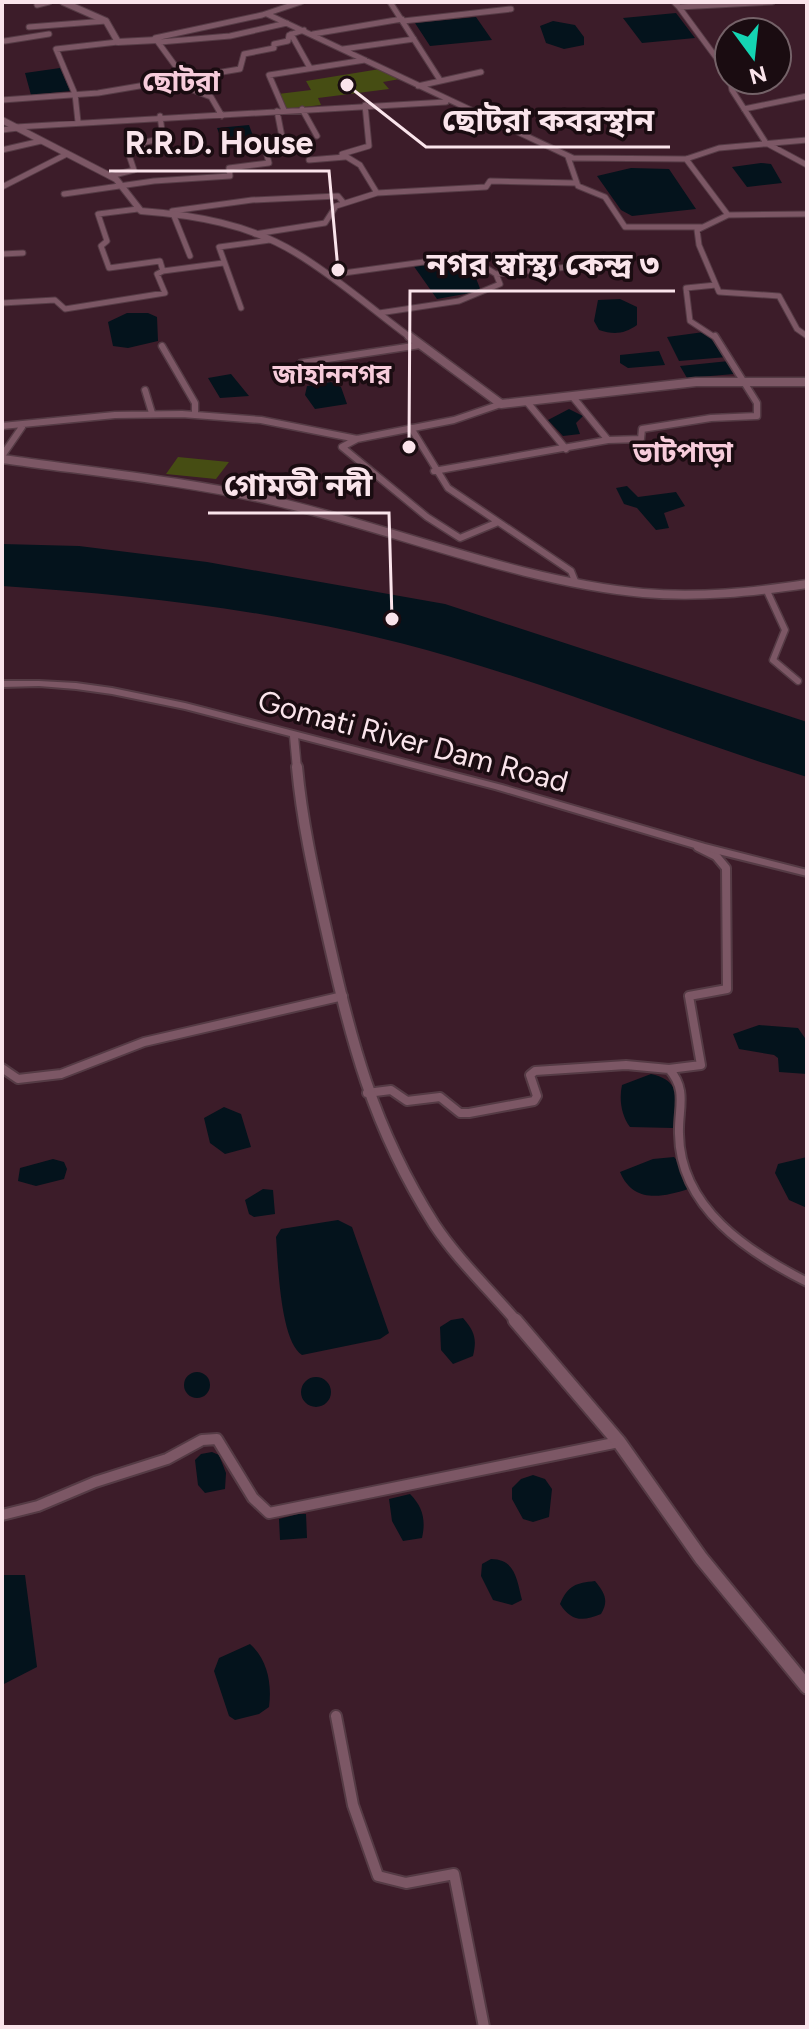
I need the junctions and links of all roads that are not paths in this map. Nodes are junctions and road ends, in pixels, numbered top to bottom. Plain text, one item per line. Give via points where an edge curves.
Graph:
1 (49, 2) edge
2 (63, 2) edge
3 (301, 2) edge
4 (390, 2) edge
5 (674, 2) edge
6 (771, 2) edge
7 (37, 5) dead end
8 (679, 7) junction
9 (511, 9) dead end
10 (267, 14) junction
11 (402, 20) junction
12 (106, 21) junction
13 (288, 23) junction
14 (29, 27) dead end
15 (304, 30) junction
16 (49, 34) dead end
17 (291, 34) junction
18 (313, 34) junction
19 (414, 39) junction
20 (157, 40) junction
21 (118, 42) junction
22 (5, 43) edge
23 (343, 49) junction
24 (713, 50) edge
25 (366, 60) junction
26 (310, 68) junction
27 (481, 72) dead end
28 (185, 77) junction
29 (440, 80) junction
30 (417, 86) junction
31 (75, 94) junction
32 (437, 96) junction
33 (738, 96) edge
34 (807, 96) edge
35 (2, 100) edge
36 (428, 101) junction
37 (450, 102) junction
38 (365, 105) junction
39 (302, 109) junction
40 (744, 109) junction
41 (281, 111) junction
42 (160, 116) junction
43 (222, 116) junction
44 (2, 120) edge
45 (78, 122) junction
46 (17, 127) junction
47 (2, 130) edge
48 (28, 130) junction
49 (317, 136) dead end
50 (807, 140) edge
51 (41, 141) junction
52 (283, 142) dead end
53 (766, 143) junction
54 (265, 148) dead end
55 (2, 150) edge
56 (67, 154) junction
57 (345, 157) junction
58 (568, 157) junction
59 (686, 159) junction
60 (309, 160) dead end
61 (807, 165) edge
62 (110, 176) junction
63 (575, 183) junction
64 (2, 187) edge
65 (125, 188) junction
66 (377, 193) junction
67 (64, 194) dead end
68 (343, 202) junction
69 (138, 209) junction
70 (172, 211) junction
71 (807, 214) edge
72 (728, 215) junction
73 (701, 227) junction
74 (255, 234) junction
75 (270, 240) junction
76 (23, 253) dead end
77 (2, 254) edge
78 (190, 256) dead end
79 (223, 263) junction
80 (590, 265) dead end
81 (163, 271) junction
82 (496, 274) junction
83 (329, 275) junction
84 (716, 285) junction
85 (2, 303) edge
86 (241, 308) dead end
87 (379, 313) junction
88 (807, 336) edge
89 (420, 345) junction
90 (162, 346) dead end
91 (301, 363) dead end
92 (743, 380) junction
93 (807, 382) edge
94 (145, 390) dead end
95 (572, 396) junction
96 (527, 402) junction
97 (501, 404) junction
98 (152, 413) junction
99 (195, 414) junction
100 (2, 426) edge
101 (22, 427) junction
102 (411, 428) junction
103 (357, 439) junction
104 (608, 440) junction
105 (566, 449) junction
106 (2, 458) edge
107 (434, 471) junction
108 (496, 523) junction
109 (575, 581) junction
110 (807, 584) edge
111 (767, 591) junction
112 (798, 681) dead end
113 (2, 684) edge
114 (294, 736) junction
115 (698, 847) junction
116 (807, 873) edge
117 (343, 996) junction
118 (2, 1068) edge
119 (669, 1069) junction
120 (367, 1093) junction
121 (807, 1282) edge
122 (619, 1442) junction
123 (2, 1515) edge
124 (807, 1687) edge
125 (336, 1716) dead end
126 (484, 2027) edge

1 - 7 street
2 - 12 street
3 - 10 street
4 - 11 street
5 - 8 street
6 - 8 street
8 - 24 street
9 - 11 street
10 - 13 street
10 - 20 street
11 - 18 street
11 - 19 street
12 - 14 street
12 - 21 street
13 - 15 street
13 - 20 street via 230,36
15 - 17 street
15 - 18 street
16 - 22 street
17 - 26 street
17 - 28 street via 271,50 244,54 240,69
18 - 23 street
19 - 23 street
19 - 29 street
20 - 21 street
20 - 28 street
21 - 31 street via 56,49
23 - 25 street
25 - 26 street
25 - 30 street
26 - 41 street via 268,76
27 - 29 street
28 - 31 street
28 - 43 street via 193,90 211,97
29 - 30 street
30 - 32 street
31 - 35 street
31 - 45 street
32 - 36 street
32 - 37 street
33 - 40 street
34 - 40 street
36 - 37 street
36 - 38 street
37 - 58 street
38 - 39 street
38 - 57 street via 369,146 345,150
39 - 41 street
39 - 49 street
40 - 53 street
41 - 43 street
41 - 52 street
42 - 43 street
42 - 45 street
42 - 62 street via 163,138 128,152 134,170
44 - 46 street
45 - 48 street
46 - 47 street
46 - 48 street
48 - 51 street
50 - 53 street
51 - 55 street
51 - 56 street
53 - 59 street via 719,148
53 - 61 street
54 - 65 street via 269,163 229,168 230,176
56 - 62 street
56 - 64 street
57 - 60 street
57 - 66 street via 360,165
58 - 59 street
58 - 63 street
59 - 72 street
62 - 65 street
63 - 66 street via 490,181 486,187
63 - 73 street via 584,192 604,196 625,227
65 - 67 street
65 - 69 street
66 - 68 street
68 - 70 street via 338,196 280,198
68 - 74 street via 328,222
69 - 70 street
69 - 81 street via 98,214 107,241 101,251 109,268 160,261
70 - 74 street
70 - 78 street
71 - 72 street
72 - 73 street
73 - 84 street via 699,245
74 - 75 street
75 - 79 street via 220,246
75 - 83 street
76 - 77 street
79 - 81 street
79 - 86 street
80 - 82 street
81 - 85 street via 157,274 165,293 138,299 63,310 55,300
82 - 83 street via 467,256
82 - 87 street via 500,284 490,292
83 - 87 street
84 - 88 street via 723,294 779,296 797,329
84 - 92 street via 686,288 690,321 714,334
87 - 89 street
89 - 91 street
89 - 97 street
90 - 99 street via 195,403
92 - 93 street
92 - 95 street
92 - 104 street via 757,403 757,416 642,429 641,439
94 - 98 street
95 - 96 street
95 - 104 street
96 - 97 street
96 - 105 street
97 - 102 street
98 - 99 street
98 - 101 street
99 - 103 street via 261,420
100 - 101 street
101 - 106 street
102 - 103 street
102 - 107 street
103 - 108 street via 342,447 460,538
104 - 105 street
105 - 107 street
106 - 109 street via 277,502
107 - 108 street via 448,488
108 - 109 street via 571,571
109 - 111 street via 657,593
110 - 111 street
111 - 112 street via 785,630 774,663
113 - 114 main road, Gomati River Dam Road via 106,690
114 - 115 main road, Gomati River Dam Road via 525,794
114 - 117 street via 301,814
115 - 116 main road, Gomati River Dam Road
115 - 119 street via 726,868 727,989 689,996 701,1065
117 - 118 street via 144,1042 61,1074 18,1079
117 - 120 street
119 - 120 street via 631,1064 535,1071 530,1075 534,1101 464,1114 440,1097 407,1101 391,1090
119 - 121 street via 681,1090 679,1138 686,1170 708,1212 747,1248
120 - 122 street via 436,1227
122 - 123 street via 269,1513 241,1485 222,1445 208,1438 160,1462 28,1511
122 - 124 street via 757,1631
125 - 126 street via 353,1805 378,1876 394,1884 413,1884 454,1874

